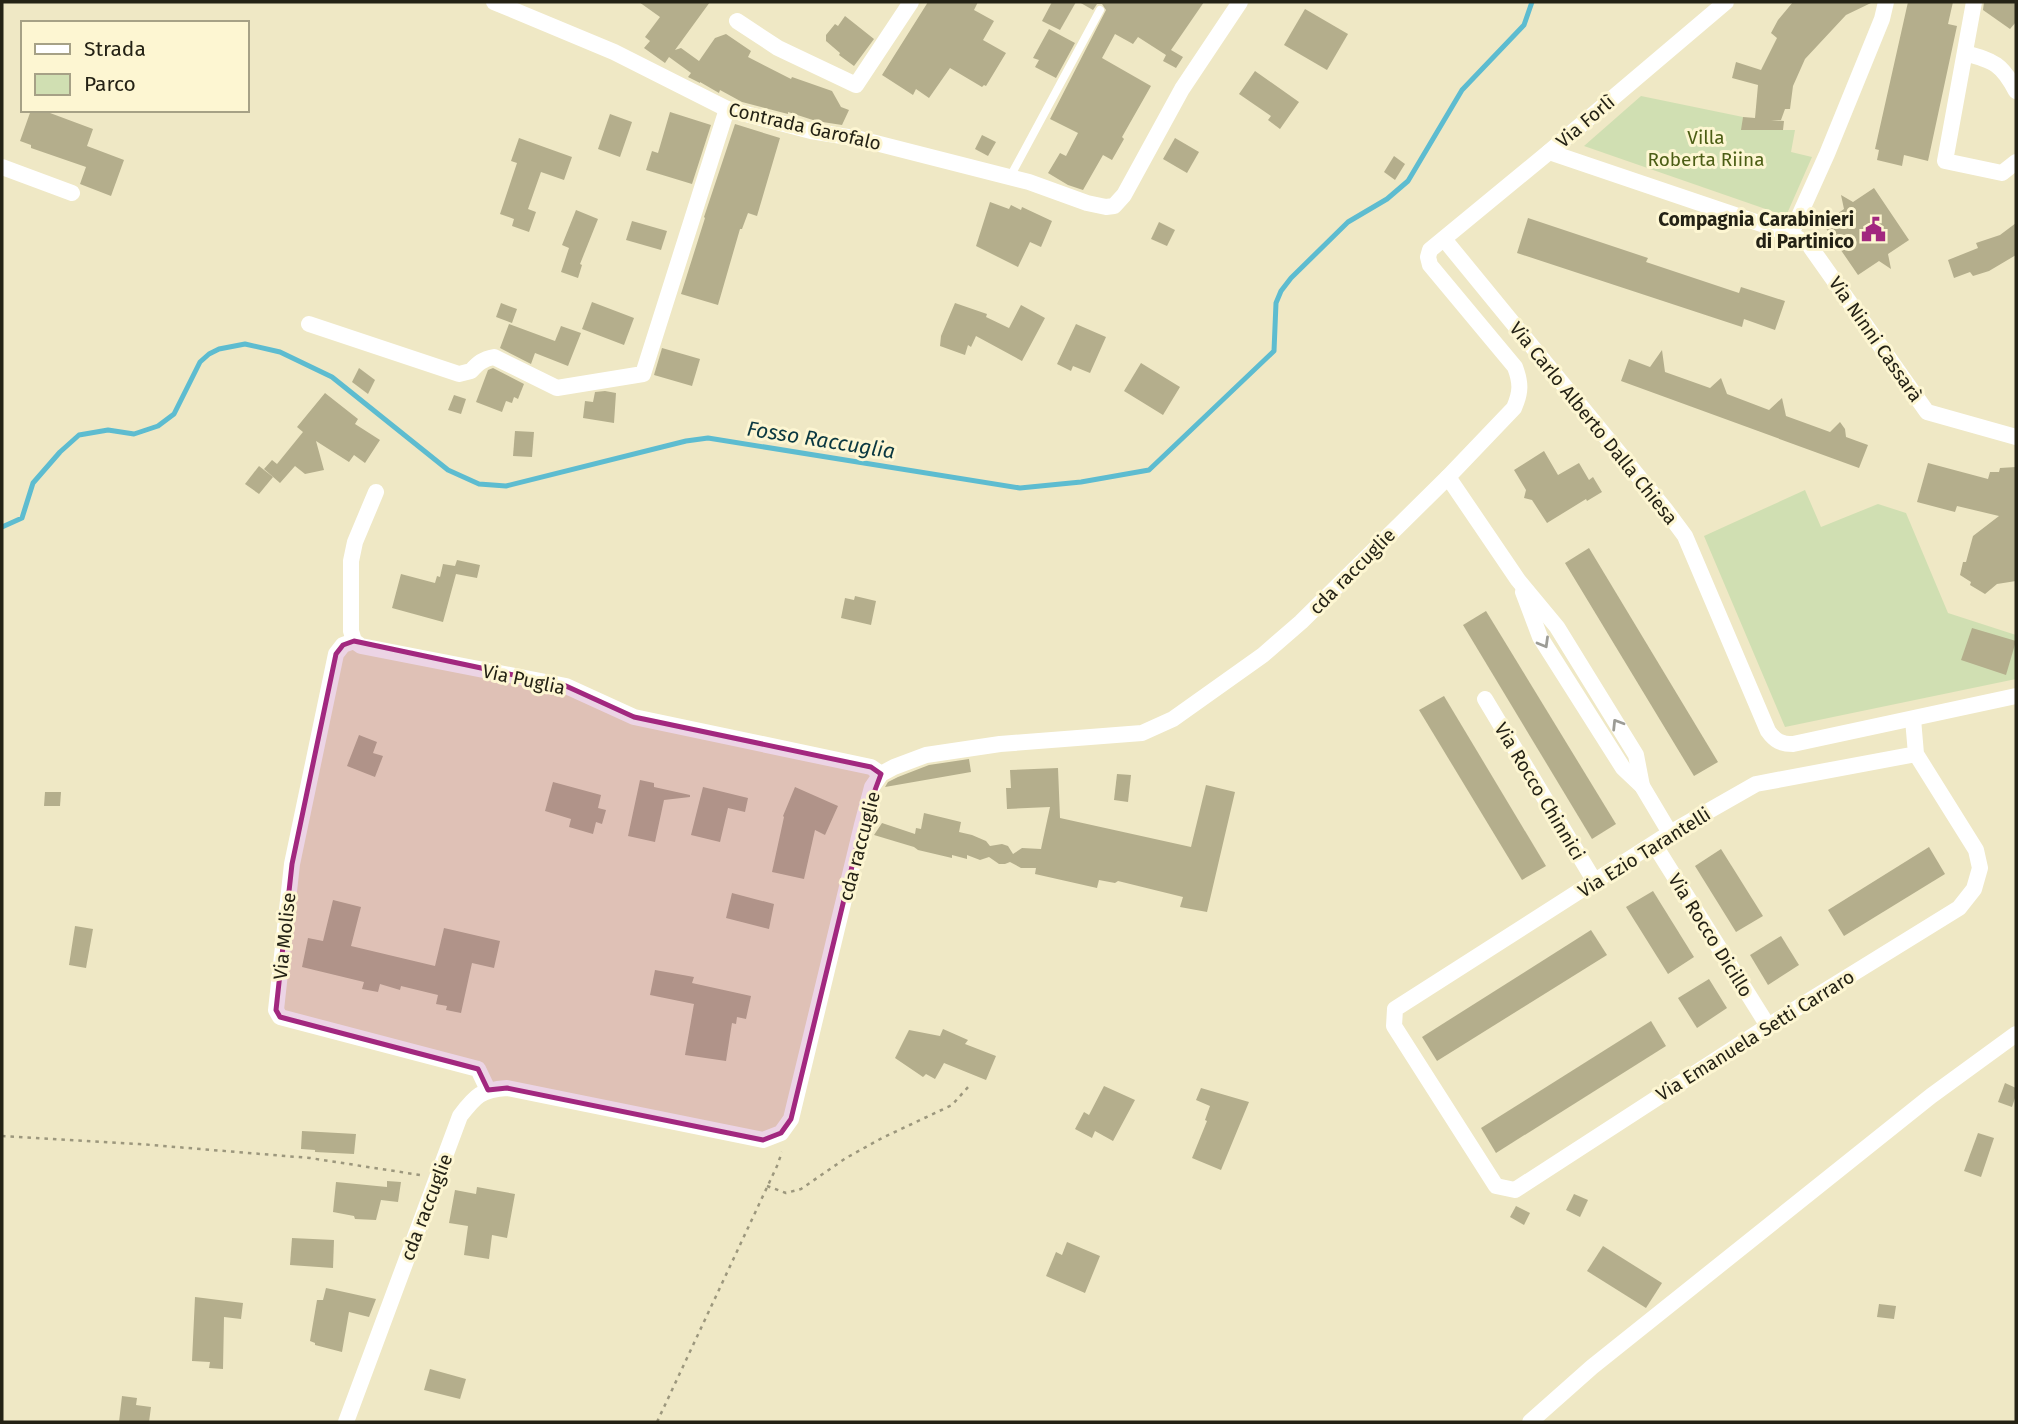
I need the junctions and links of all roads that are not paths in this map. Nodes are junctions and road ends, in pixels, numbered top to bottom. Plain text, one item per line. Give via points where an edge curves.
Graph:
1 (494, 2) edge
2 (911, 2) edge
3 (1240, 2) edge
4 (1726, 2) edge
5 (1886, 2) edge
6 (1974, 2) edge
7 (1100, 9) dead end
8 (737, 21) dead end
9 (1965, 53) junction
10 (2016, 91) edge
11 (726, 109) junction
12 (1549, 152) junction
13 (2016, 162) edge
14 (2, 167) edge
15 (1010, 177) junction
16 (72, 192) dead end
17 (1791, 234) junction
18 (1444, 239) junction
19 (309, 324) dead end
20 (2016, 437) edge
21 (1448, 477) junction
22 (376, 492) dead end
23 (354, 640) junction
24 (2016, 696) edge
25 (1485, 699) dead end
26 (1913, 719) junction
27 (1916, 754) junction
28 (881, 774) junction
29 (1670, 833) junction
30 (1654, 844) junction
31 (1595, 882) junction
32 (1768, 1026) junction
33 (2016, 1034) edge
34 (488, 1090) junction
35 (1515, 1190) joint
36 (346, 1422) edge
37 (1530, 1422) edge

1 - 11 street, Contrada Garofalo via 614,52
2 - 8 street via 856,85 778,48
3 - 15 street, Contrada Garofalo via 1182,89 1114,206 1087,203
4 - 12 street, Via Forlì
5 - 17 street
6 - 9 street
7 - 15 lane
9 - 10 street via 1990,60 2007,74
9 - 13 street via 1945,161 2002,173
11 - 15 street, Contrada Garofalo
11 - 19 street via 643,373 557,388 494,357 459,374
12 - 17 street, Via Ninni Cassarà
12 - 18 street, Via Forlì
14 - 16 street
17 - 20 street, Via Ninni Cassarà via 1809,245 1927,412
18 - 21 street, cda raccuglie via 1430,250 1430,265 1515,367 1521,382 1514,408
18 - 26 street, Via Carlo Alberto Dalla Chiesa via 1685,536 1775,740 1793,744
21 - 28 street, cda raccuglie via 1301,622 1173,719 1142,733 926,755
21 - 29 street via 1518,580 1540,637
22 - 23 street via 351,561
23 - 28 street, Via Puglia via 361,646 566,686 635,717 871,767
23 - 34 street, Via Molise via 336,654 307,790 292,864 276,1010 280,1017 478,1069
24 - 26 street, Via Carlo Alberto Dalla Chiesa
25 - 31 street, Via Rocco Chinnici
26 - 27 street
27 - 29 street, Via Ezio Tarantelli via 1756,784
27 - 32 street, Via Emanuela Setti Carraro via 1976,849 1980,868 1974,889 1959,908
28 - 34 street, cda raccuglie via 872,788 862,825 791,1119 781,1133 763,1140 507,1088
29 - 30 street, Via Ezio Tarantelli
30 - 31 street, Via Ezio Tarantelli
30 - 32 street, Via Rocco Dicillo
31 - 35 street, Via Ezio Tarantelli via 1395,1009 1394,1026 1496,1186
32 - 35 street, Via Emanuela Setti Carraro
33 - 37 street via 1920,1104
34 - 36 street, cda raccuglie via 472,1100 460,1116

